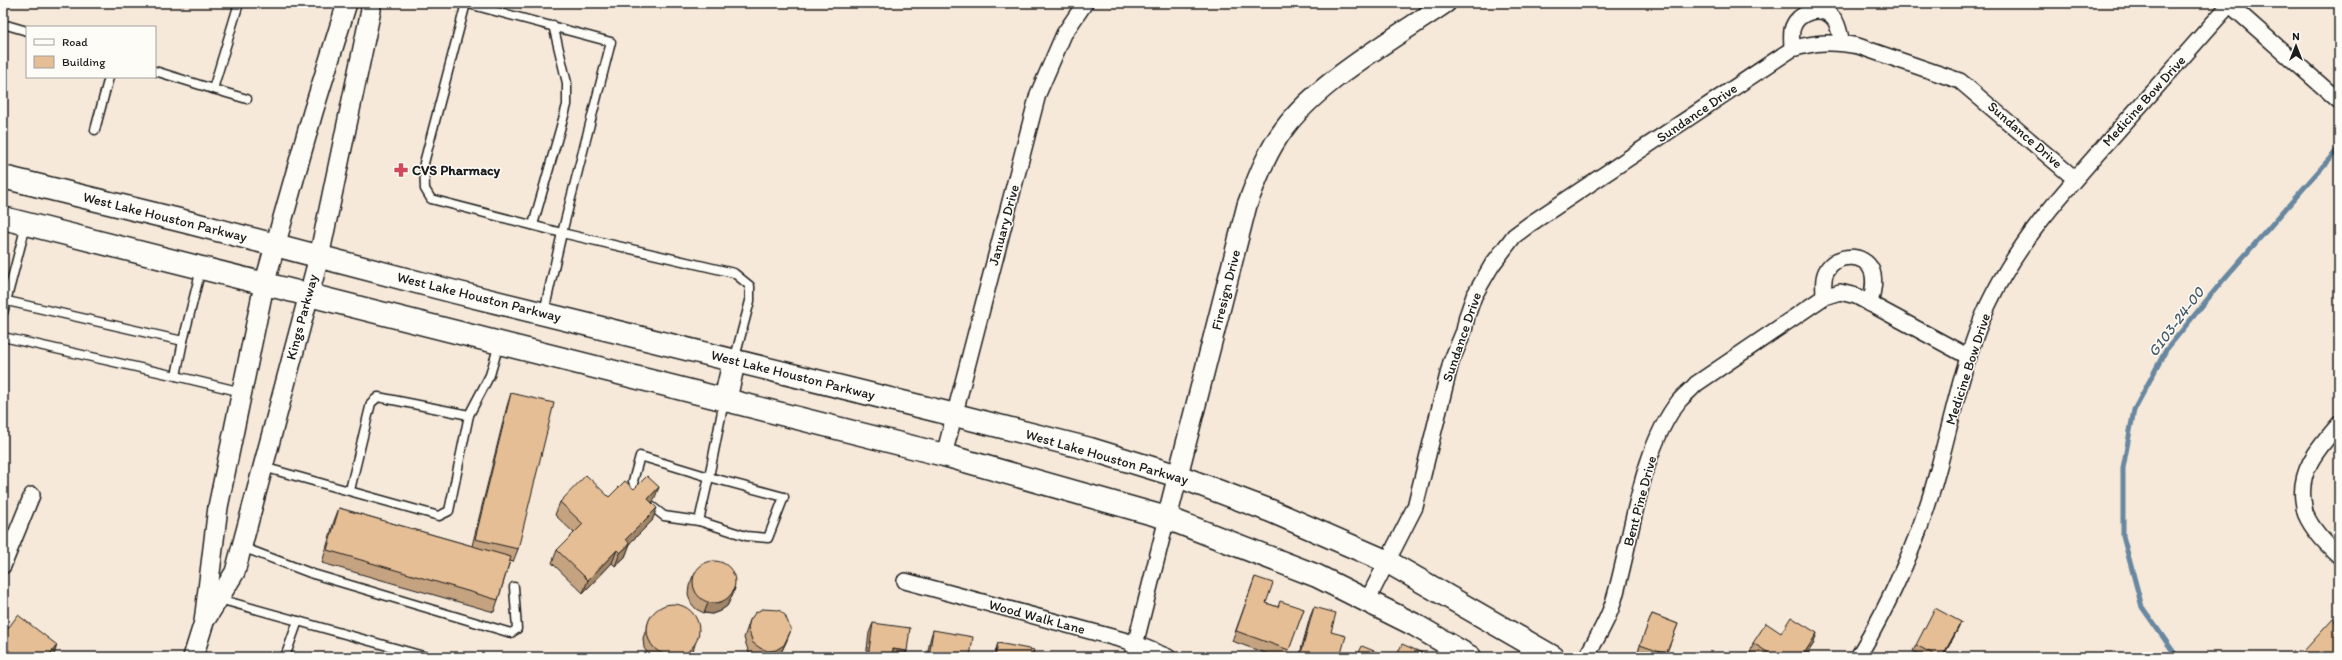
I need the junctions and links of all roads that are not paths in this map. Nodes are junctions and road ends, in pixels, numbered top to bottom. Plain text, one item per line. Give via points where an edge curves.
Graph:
1 (239, 3) edge
2 (347, 3) edge
3 (370, 3) edge
4 (466, 3) edge
5 (1085, 3) edge
6 (1446, 3) edge
7 (2229, 3) edge
8 (3, 24) edge
9 (553, 25) junction
10 (26, 32) edge
11 (1842, 43) junction
12 (1792, 49) junction
13 (156, 71) edge
14 (109, 78) edge
15 (213, 89) junction
16 (247, 99) dead end
17 (2339, 101) edge
18 (95, 130) dead end
19 (3, 177) edge
20 (2074, 178) junction
21 (3, 218) edge
22 (26, 224) junction
23 (533, 225) junction
24 (562, 233) junction
25 (274, 245) junction
26 (319, 257) junction
27 (201, 269) junction
28 (264, 285) junction
29 (308, 296) junction
30 (1824, 297) junction
31 (7, 301) junction
32 (1870, 304) junction
33 (544, 312) junction
34 (3, 313) edge
35 (3, 337) edge
36 (183, 341) junction
37 (499, 344) junction
38 (1969, 357) junction
39 (734, 361) junction
40 (176, 376) junction
41 (242, 392) junction
42 (724, 401) junction
43 (469, 415) junction
44 (955, 415) junction
45 (2339, 424) edge
46 (944, 455) junction
47 (263, 467) junction
48 (1178, 476) junction
49 (709, 477) junction
50 (350, 490) junction
51 (637, 494) edge
52 (32, 495) dead end
53 (650, 505) edge
54 (1167, 518) junction
55 (699, 521) junction
56 (242, 547) junction
57 (2339, 556) edge
58 (1388, 562) junction
59 (3, 566) edge
60 (905, 581) dead end
61 (514, 587) dead end
62 (218, 599) junction
63 (1367, 601) junction
64 (204, 622) junction
65 (298, 622) junction
66 (1133, 650) edge
67 (193, 657) edge
68 (285, 657) edge
69 (427, 657) edge
70 (1168, 657) edge
71 (1470, 657) edge
72 (1553, 657) edge
73 (1586, 657) edge
74 (1858, 657) edge

1 - 15 lane
2 - 25 street, Kings Parkway
3 - 26 street, Kings Parkway via 371,10
4 - 9 lane
4 - 23 lane via 424,163 425,189 432,199 441,202
5 - 44 street, January Drive via 1064,34 1038,94
6 - 48 street, Firesign Drive via 1307,101 1283,129 1260,170 1247,205
7 - 17 street
7 - 20 street, Medicine Bow Drive
8 - 10 lane
9 - 23 lane via 567,83 567,104
9 - 24 lane via 611,42
11 - 12 street, Sundance Drive via 1812,43
11 - 12 street via 1835,20 1826,13 1817,11 1805,14 1795,24 1792,30
11 - 20 street, Sundance Drive via 1858,46 1960,81
12 - 58 street, Sundance Drive via 1514,236 1492,265 1474,296 1464,331 1451,362 1415,506
13 - 15 lane
14 - 18 lane
15 - 16 lane
19 - 25 main road, West Lake Houston Parkway
20 - 38 street, Medicine Bow Drive via 2011,260 1988,306
21 - 22 main road
22 - 27 main road
22 - 31 lane
23 - 24 lane
24 - 33 lane
24 - 39 lane via 734,274 750,286 750,301
25 - 26 main road, West Lake Houston Parkway
25 - 28 street, Kings Parkway
26 - 29 street, Kings Parkway
26 - 33 main road, West Lake Houston Parkway
27 - 28 main road
27 - 36 lane
28 - 29 main road
28 - 41 street, Kings Parkway
29 - 37 main road
29 - 47 street, Kings Parkway
30 - 32 street, Bent Pine Drive via 1840,292 1856,296
30 - 32 street via 1823,278 1827,270 1839,259 1854,258 1868,264 1872,272 1874,282
30 - 73 street, Bent Pine Drive via 1696,384 1679,402 1665,425 1650,459 1613,604 1599,636
31 - 34 lane
31 - 36 lane
32 - 38 street, Bent Pine Drive
33 - 39 main road, West Lake Houston Parkway
35 - 40 lane
36 - 40 lane
37 - 42 main road
37 - 43 lane via 490,375
38 - 74 street, Medicine Bow Drive via 1938,472 1922,519 1877,625
39 - 42 main road
39 - 44 main road, West Lake Houston Parkway
40 - 41 lane
41 - 64 street, Kings Parkway via 218,507
42 - 46 main road
42 - 49 lane
43 - 50 lane via 378,397 371,403
43 - 50 lane via 449,511 439,516
44 - 46 street, January Drive
44 - 48 main road, West Lake Houston Parkway via 1090,449
45 - 57 street via 2317,450 2306,470 2302,492 2305,515
46 - 54 main road
47 - 50 lane
47 - 56 street, Kings Parkway
48 - 54 street, Firesign Drive
48 - 58 main road, West Lake Houston Parkway via 1271,511
49 - 51 lane via 640,456 633,480
49 - 55 lane
49 - 55 lane via 784,498 768,538 746,536
52 - 59 street
53 - 55 lane via 664,516
54 - 63 main road via 1317,576
54 - 66 street, Firesign Drive
56 - 61 lane via 313,574 511,633 517,629
56 - 62 street, Kings Parkway via 234,572
58 - 63 street, Sundance Drive
58 - 72 main road, West Lake Houston Parkway
60 - 66 street, Wood Walk Lane
62 - 64 street, Kings Parkway
62 - 65 lane
63 - 71 main road
64 - 67 street, Kings Parkway
65 - 68 lane
65 - 69 lane
66 - 70 street, Wood Walk Lane

